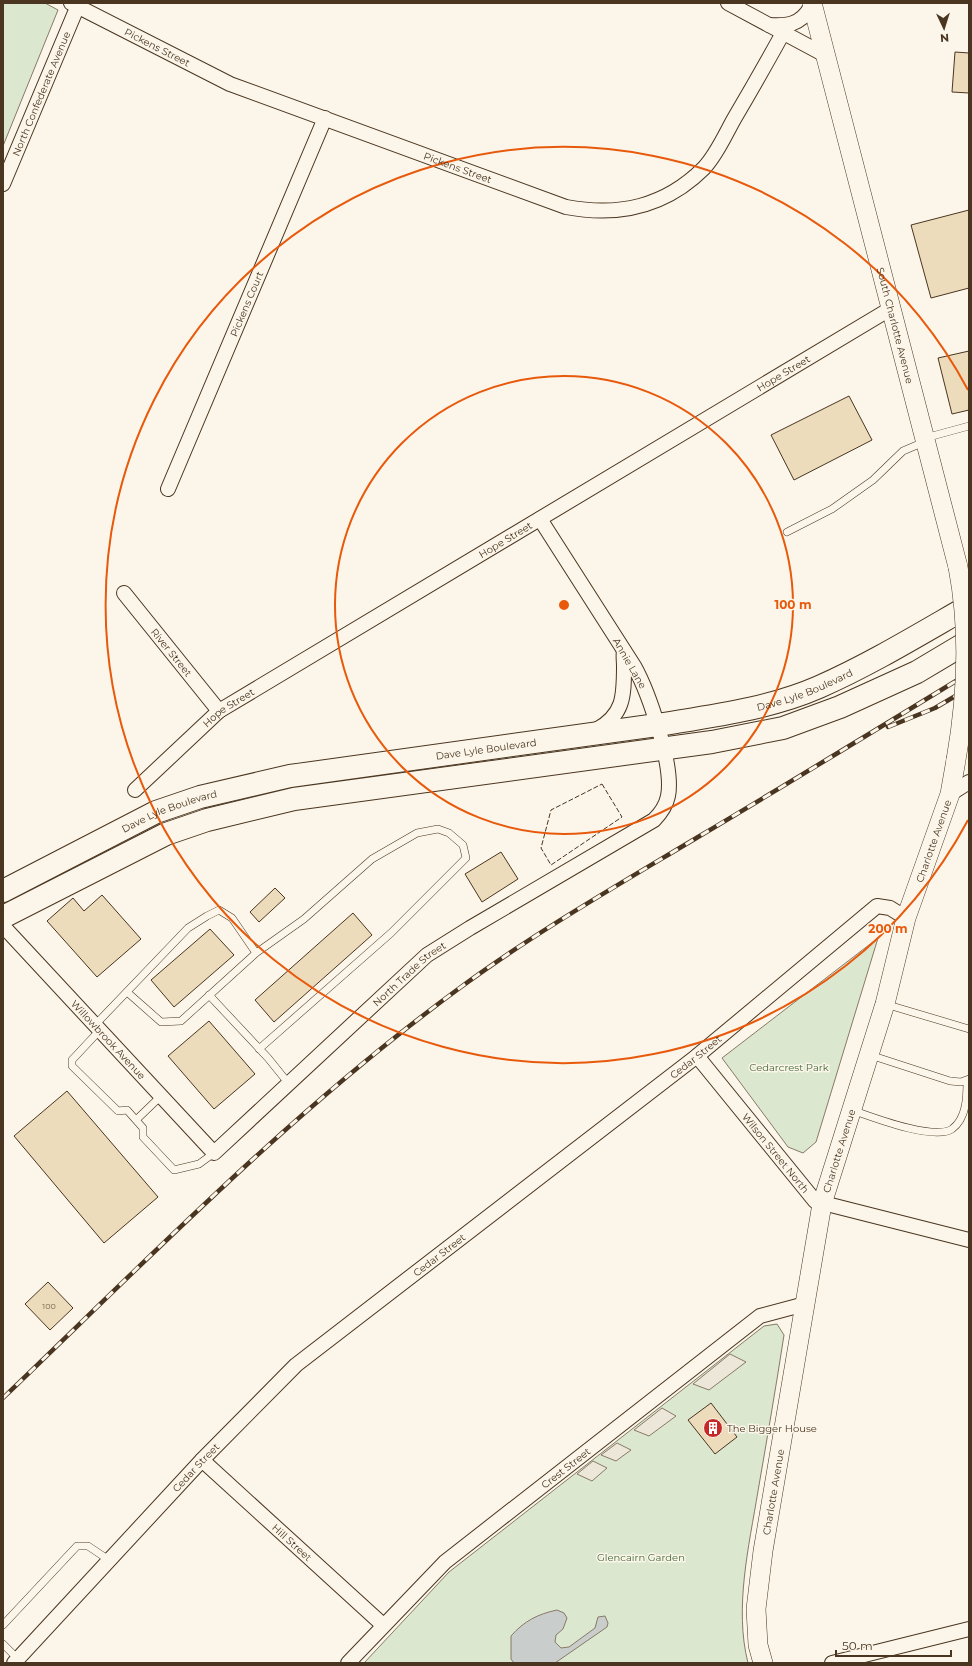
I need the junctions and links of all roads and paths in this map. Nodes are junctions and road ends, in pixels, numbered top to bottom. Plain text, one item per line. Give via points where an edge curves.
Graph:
1 (728, 3) edge
2 (76, 4) edge
3 (812, 6) edge
4 (768, 25) junction
5 (782, 33) junction
6 (825, 55) junction
7 (325, 118) junction
8 (3, 184) edge
9 (890, 309) junction
10 (969, 426) edge
11 (924, 440) junction
12 (168, 489) dead end
13 (540, 519) junction
14 (787, 532) dead end
15 (124, 593) dead end
16 (969, 606) edge
17 (967, 645) edge
18 (624, 651) junction
19 (219, 710) junction
20 (657, 725) junction
21 (589, 734) junction
22 (663, 748) junction
23 (969, 782) edge
24 (135, 790) dead end
25 (950, 794) junction
26 (632, 832) joint
27 (3, 891) edge
28 (3, 917) edge
29 (906, 918) junction
30 (3, 926) edge
31 (256, 953) junction
32 (127, 992) junction
33 (209, 995) junction
34 (885, 1004) junction
35 (98, 1028) junction
36 (969, 1029) edge
37 (259, 1049) junction
38 (869, 1055) junction
39 (697, 1056) junction
40 (968, 1080) edge
41 (288, 1084) junction
42 (161, 1096) junction
43 (851, 1110) junction
44 (136, 1120) junction
45 (214, 1153) junction
46 (822, 1204) junction
47 (969, 1240) edge
48 (805, 1304) junction
49 (202, 1460) junction
50 (109, 1560) junction
51 (3, 1625) edge
52 (383, 1625) junction
53 (969, 1629) edge
54 (3, 1644) edge
55 (16, 1661) edge
56 (348, 1663) edge
57 (763, 1663) edge
58 (832, 1663) edge

1 - 4 street
2 - 7 street, Pickens Street via 230,84
2 - 8 street, North Confederate Avenue
3 - 4 street via 801,21 794,24
3 - 6 street, South Charlotte Avenue
4 - 5 street
5 - 6 street
5 - 7 street, Pickens Street via 722,141 704,167 666,196 621,211 602,212 566,207
6 - 9 street, South Charlotte Avenue
7 - 12 street, Pickens Court
9 - 11 street, South Charlotte Avenue
9 - 13 street, Hope Street
10 - 11 lane
11 - 14 lane via 904,451 873,480 832,509
11 - 17 street, South Charlotte Avenue, bridge via 958,567 964,600
13 - 18 street, Annie Lane
13 - 19 street, Hope Street
15 - 19 street, River Street
16 - 20 main road, Dave Lyle Boulevard via 819,687 718,715
17 - 22 main road, Dave Lyle Boulevard via 917,672 814,718 748,735
17 - 25 street, Charlotte Avenue, bridge via 963,723
18 - 20 street, Annie Lane via 645,688
18 - 21 street via 620,708 607,724
19 - 24 street, Hope Street
20 - 21 main road, Dave Lyle Boulevard
20 - 22 street, Annie Lane
21 - 27 main road, Dave Lyle Boulevard via 290,776 200,797 156,812
22 - 26 street, Annie Lane via 668,777 668,798 654,820
22 - 28 main road, Dave Lyle Boulevard via 294,799 207,820 166,834
23 - 25 street
25 - 29 street, Charlotte Avenue
26 - 41 street, North Trade Street via 427,955
29 - 34 street, Charlotte Avenue
29 - 39 street, Cedar Street via 890,908 877,906
30 - 35 street, Willowbrook Avenue
31 - 32 lane via 232,918 219,910 188,928
31 - 33 lane
31 - 37 lane via 304,919 372,859 417,832 438,829 448,833 463,845 466,858 454,871 391,933
32 - 33 lane via 161,1022 181,1021
32 - 35 lane
33 - 37 lane
34 - 36 lane
34 - 38 street, Charlotte Avenue
35 - 42 street, Willowbrook Avenue
35 - 44 lane via 72,1060 72,1066 118,1111 127,1110
37 - 41 lane
38 - 40 lane via 950,1081
38 - 43 street, Charlotte Avenue
39 - 46 street, Wilson Street North via 815,1201
39 - 49 street, Cedar Street via 296,1365
40 - 43 lane via 967,1100 963,1113 957,1124 946,1131 919,1130
41 - 45 street, North Trade Street
42 - 44 lane
42 - 45 street, Willowbrook Avenue
43 - 46 street, Charlotte Avenue
44 - 45 lane via 143,1128 143,1137 174,1170 199,1164
46 - 47 street, Wilson Street North
46 - 48 street, Charlotte Avenue
48 - 52 street, Crest Street via 760,1316 445,1562
48 - 57 street, Charlotte Avenue via 763,1551 756,1609 758,1645
49 - 50 street, Cedar Street
49 - 52 street, Hill Street
50 - 51 lane via 88,1546 77,1546
50 - 55 street, Cedar Street
52 - 56 street, Crest Street
53 - 58 street
54 - 55 lane

